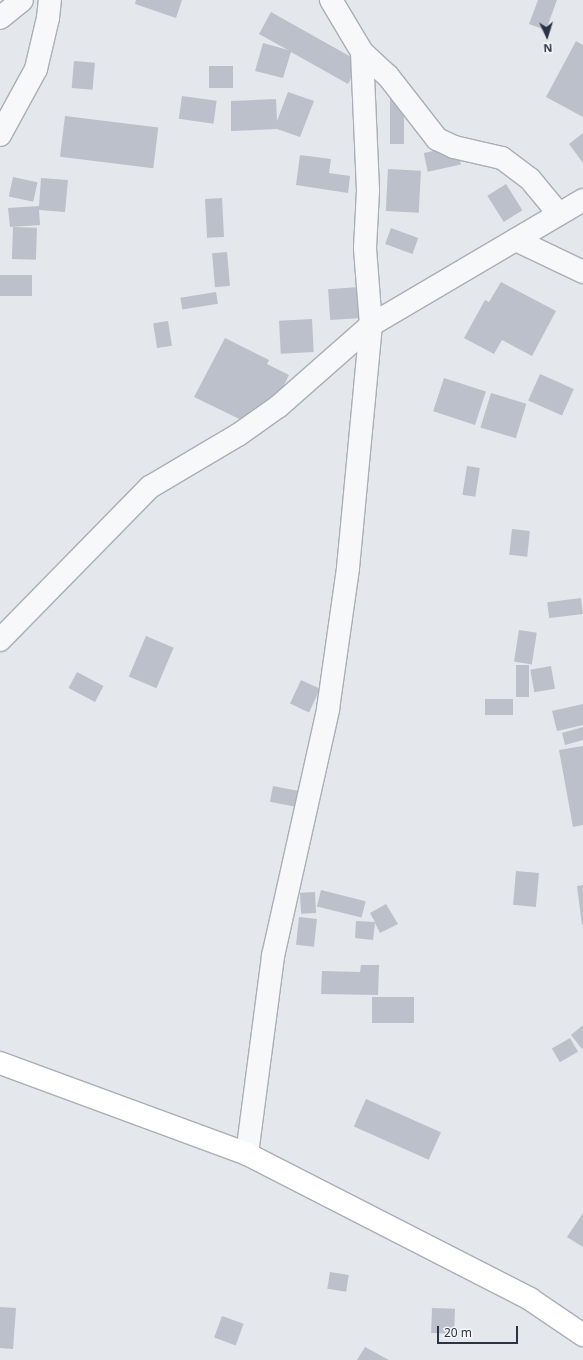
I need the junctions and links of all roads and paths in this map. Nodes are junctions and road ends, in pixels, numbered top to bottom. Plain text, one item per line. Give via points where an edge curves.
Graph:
1 (22, 0) edge
2 (50, 0) edge
3 (331, 0) edge
4 (0, 18) edge
5 (362, 52) junction
6 (0, 135) edge
7 (583, 200) edge
8 (559, 214) junction
9 (516, 240) junction
10 (583, 272) edge
11 (371, 326) junction
12 (0, 640) edge
13 (0, 1063) edge
14 (247, 1154) junction
15 (583, 1335) edge

1 - 4 street
2 - 6 street via 36,69
3 - 5 street
5 - 8 street via 388,76 437,139 454,147 502,158 530,178
5 - 11 street via 368,190 365,248
7 - 8 street
8 - 9 street
9 - 10 street
9 - 11 street
11 - 12 street via 279,406 238,435 150,488
11 - 14 street via 349,561 329,701 274,956
13 - 14 main road
14 - 15 main road via 530,1299

